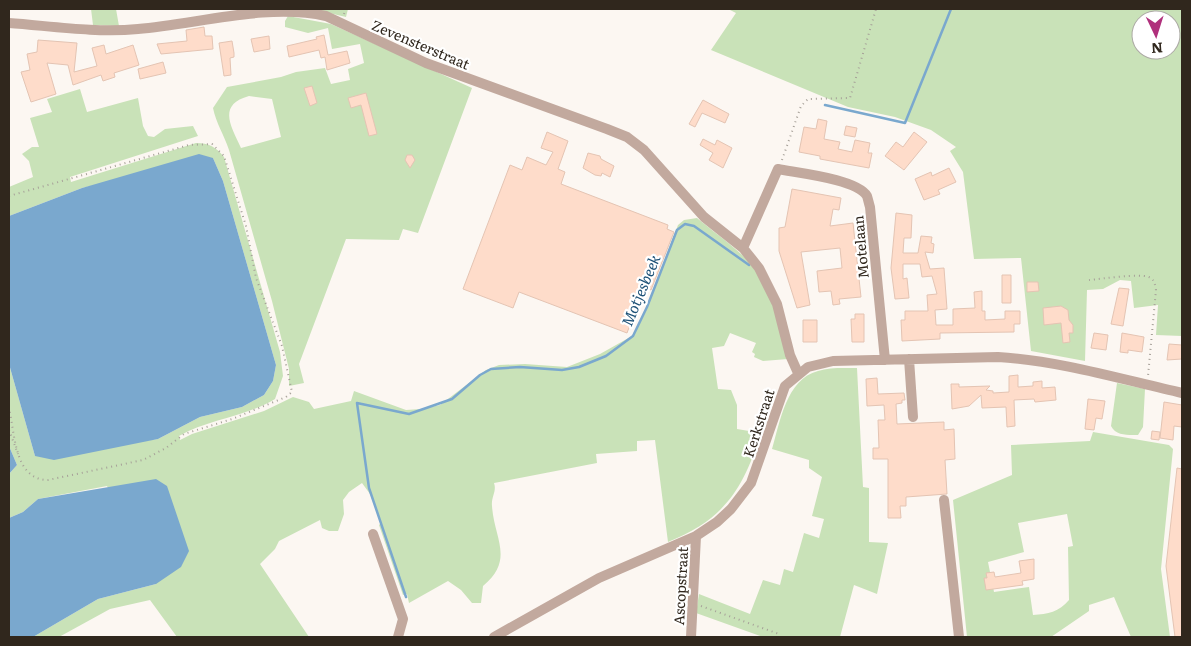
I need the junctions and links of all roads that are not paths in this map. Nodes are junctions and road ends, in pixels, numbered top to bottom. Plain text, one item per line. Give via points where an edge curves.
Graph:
1 (9, 23) edge
2 (743, 248) junction
3 (909, 359) junction
4 (885, 360) junction
5 (798, 373) junction
6 (1182, 393) edge
7 (913, 418) dead end
8 (944, 500) dead end
9 (373, 534) dead end
10 (696, 536) junction
11 (398, 637) edge
12 (494, 637) edge
13 (691, 637) edge
14 (959, 637) edge

1 - 2 street, Zevensterstraat via 137,30 277,12 326,16 426,63 627,137 644,150 704,217
2 - 4 street, Motelaan via 778,169 858,188 866,195 872,221
2 - 5 street, Zevensterstraat via 771,287
3 - 4 street, Kerkstraat
3 - 6 street, Kerkstraat via 1024,359 1079,367
3 - 7 street
4 - 5 street, Kerkstraat via 822,362
5 - 10 street, Kerkstraat via 785,386 751,483 731,509
8 - 14 street
9 - 11 street via 402,619
10 - 12 street, Kerkstraat via 599,578
10 - 13 street, Ascopstraat

